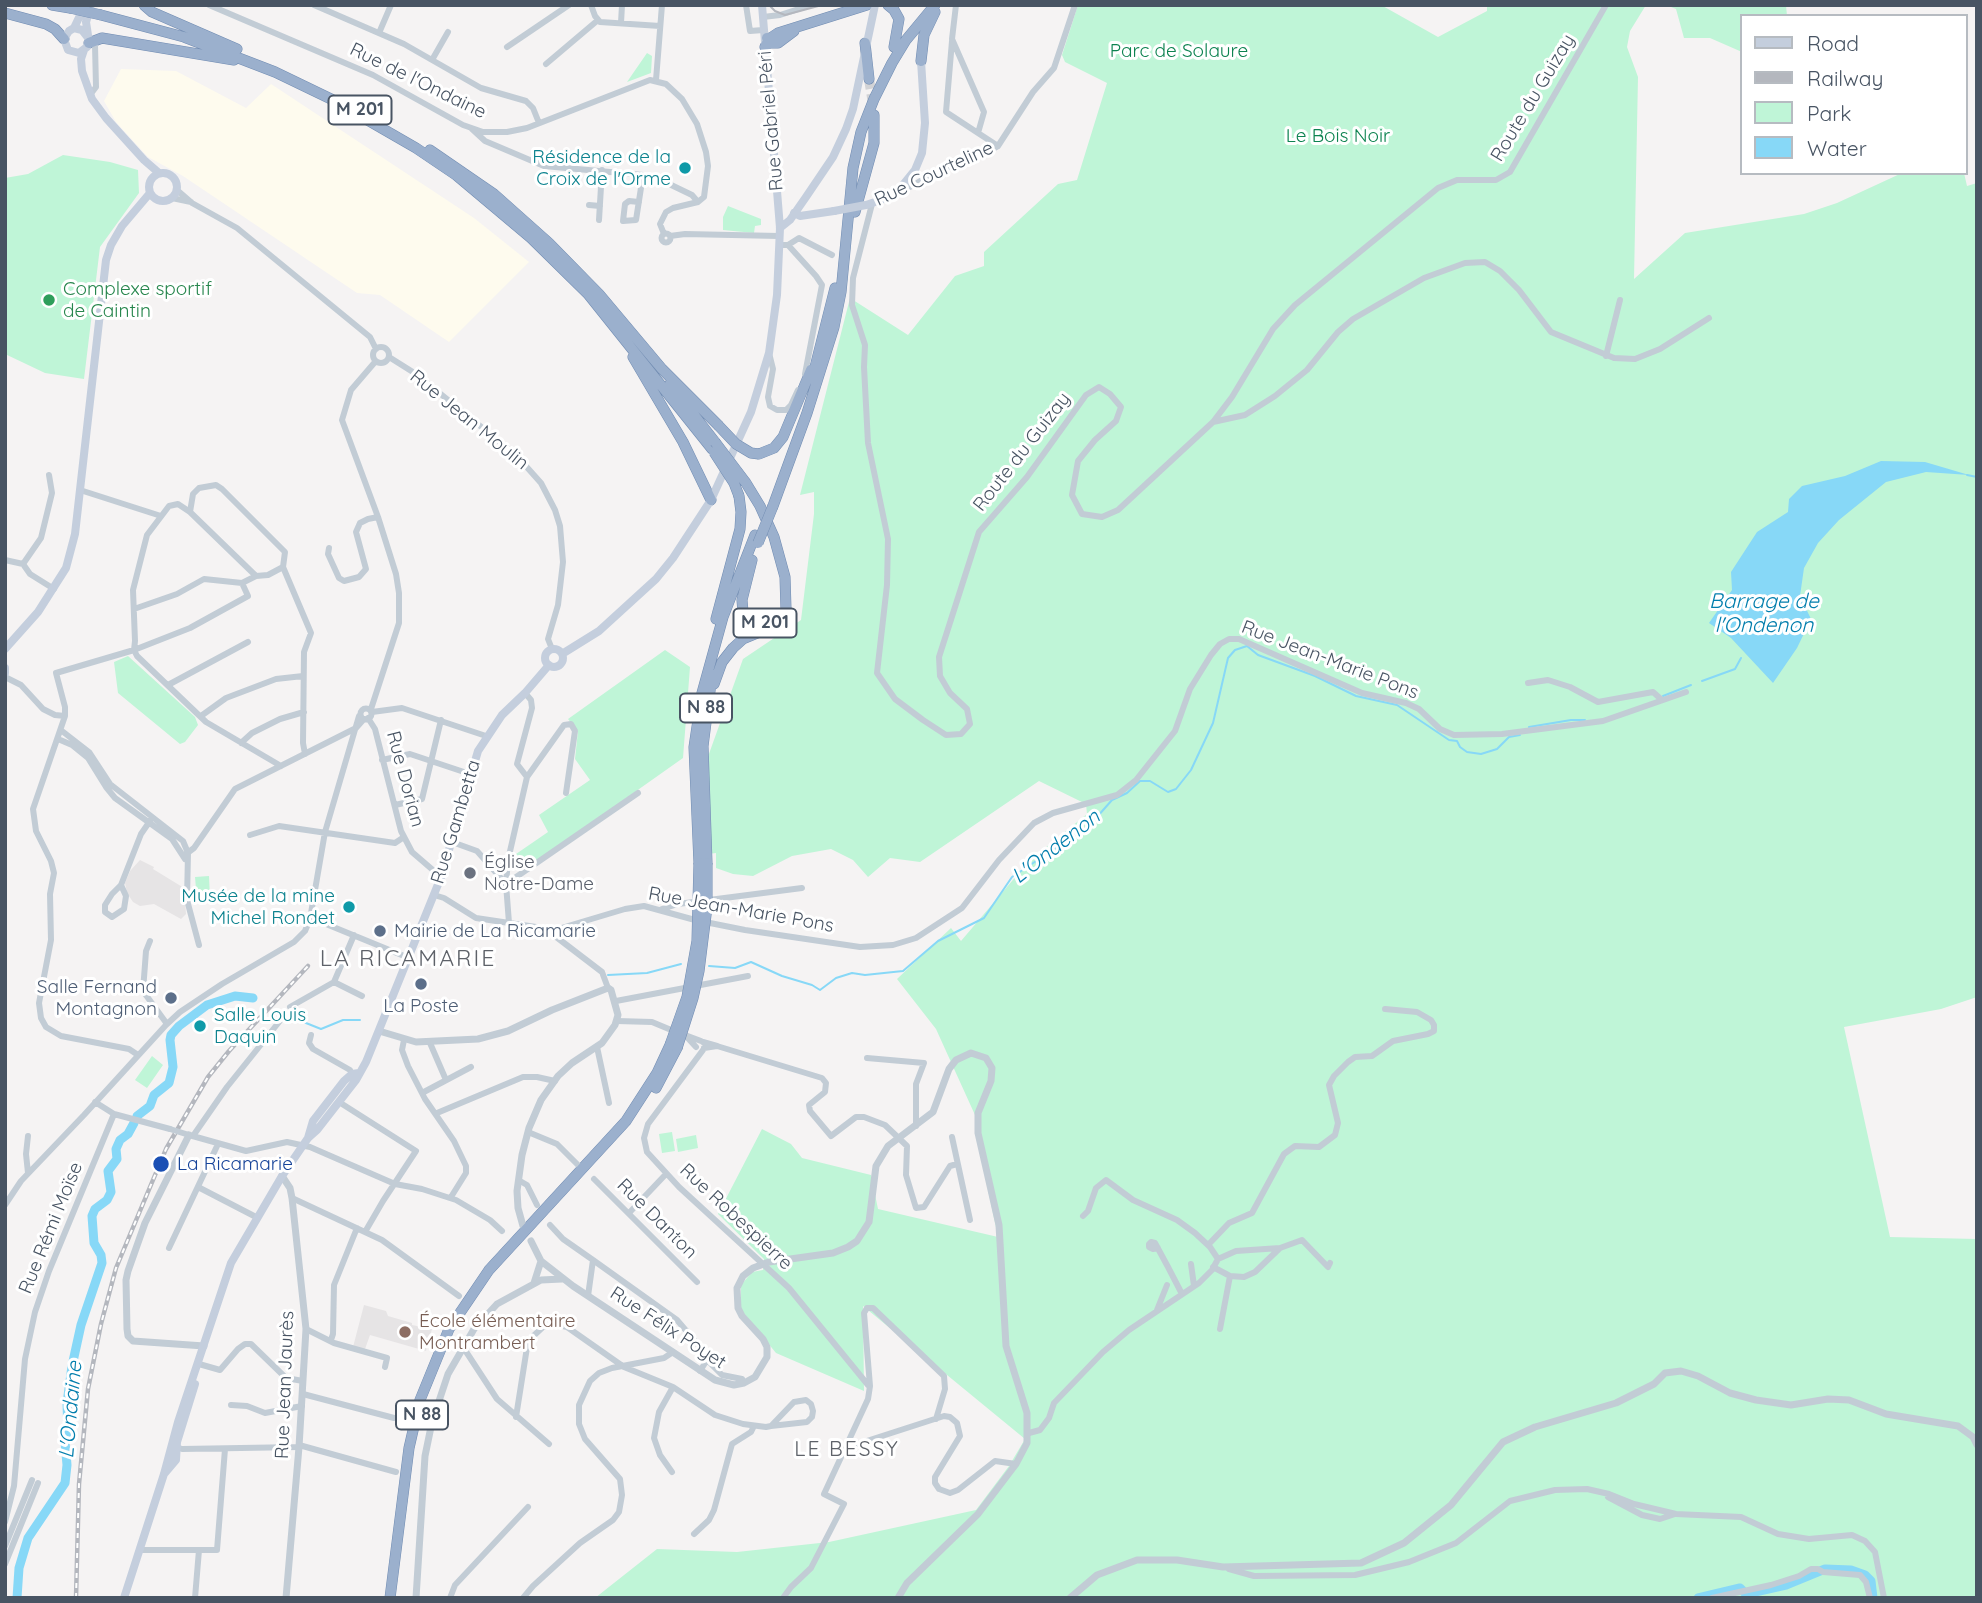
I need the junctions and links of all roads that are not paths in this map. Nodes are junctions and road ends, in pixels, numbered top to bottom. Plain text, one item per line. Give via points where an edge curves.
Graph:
1 (52, 5) edge
2 (85, 5) edge
3 (91, 5) edge
4 (144, 5) edge
5 (209, 5) edge
6 (314, 5) edge
7 (391, 5) edge
8 (569, 5) edge
9 (591, 5) edge
10 (622, 5) edge
11 (662, 5) edge
12 (746, 5) edge
13 (762, 5) edge
14 (811, 5) edge
15 (875, 5) edge
16 (888, 5) edge
17 (926, 5) edge
18 (935, 5) edge
19 (941, 5) edge
20 (956, 5) edge
21 (1076, 5) edge
22 (1606, 5) edge
23 (865, 6) edge
24 (71, 7) edge
25 (5, 13) edge
26 (598, 20) junction
27 (621, 23) junction
28 (660, 26) junction
29 (74, 28) junction
30 (448, 32) dead end
31 (765, 32) junction
32 (379, 33) junction
33 (64, 39) junction
34 (952, 39) junction
35 (865, 43) junction
36 (89, 44) junction
37 (507, 47) dead end
38 (894, 47) junction
39 (74, 52) junction
40 (557, 55) junction
41 (432, 60) junction
42 (921, 61) junction
43 (564, 62) dead end
44 (892, 63) junction
45 (546, 64) dead end
46 (272, 68) junction
47 (869, 79) tunnel mouth
48 (656, 80) junction
49 (90, 95) junction
50 (874, 115) tunnel mouth
51 (539, 123) junction
52 (472, 129) junction
53 (978, 133) junction
54 (998, 146) junction
55 (144, 160) junction
56 (602, 170) junction
57 (159, 173) junction
58 (643, 175) junction
59 (150, 180) junction
60 (902, 186) junction
61 (149, 193) junction
62 (174, 194) junction
63 (158, 200) junction
64 (639, 202) dead end
65 (698, 202) junction
66 (589, 205) dead end
67 (869, 205) junction
68 (600, 206) junction
69 (794, 214) junction
70 (132, 215) junction
71 (599, 220) dead end
72 (782, 238) junction
73 (846, 243) junction
74 (832, 255) dead end
75 (582, 283) junction
76 (1620, 300) dead end
77 (1709, 318) dead end
78 (828, 320) junction
79 (642, 346) junction
80 (376, 349) junction
81 (769, 353) junction
82 (1606, 356) junction
83 (389, 357) junction
84 (375, 362) junction
85 (1213, 422) junction
86 (714, 447) junction
87 (50, 475) dead end
88 (743, 489) junction
89 (80, 490) junction
90 (711, 500) junction
91 (771, 502) junction
92 (190, 512) junction
93 (161, 516) junction
94 (377, 517) junction
95 (756, 539) junction
96 (329, 548) dead end
97 (5, 560) edge
98 (751, 560) junction
99 (23, 564) junction
100 (283, 567) junction
101 (256, 576) junction
102 (242, 583) junction
103 (54, 589) junction
104 (134, 609) junction
105 (248, 642) dead end
106 (5, 649) edge
107 (552, 649) junction
108 (134, 650) junction
109 (562, 653) junction
110 (709, 660) junction
111 (548, 665) junction
112 (5, 673) edge
113 (303, 676) junction
114 (1528, 683) dead end
115 (167, 685) junction
116 (1686, 692) dead end
117 (525, 693) junction
118 (1662, 700) junction
119 (707, 701) junction
120 (304, 712) junction
121 (367, 714) junction
122 (65, 716) junction
123 (201, 716) junction
124 (442, 720) junction
125 (356, 728) junction
126 (62, 731) junction
127 (486, 736) junction
128 (58, 738) junction
129 (352, 741) junction
130 (330, 742) junction
131 (241, 743) junction
132 (305, 754) junction
133 (382, 760) junction
134 (432, 760) junction
135 (281, 766) junction
136 (470, 774) junction
137 (527, 777) junction
138 (566, 793) dead end
139 (638, 793) dead end
140 (395, 805) junction
141 (151, 820) junction
142 (325, 832) junction
143 (250, 835) dead end
144 (404, 837) junction
145 (452, 842) junction
146 (186, 854) junction
147 (703, 863) junction
148 (441, 877) junction
149 (506, 884) junction
150 (121, 885) junction
151 (802, 888) dead end
152 (434, 895) junction
153 (660, 909) junction
154 (310, 919) junction
155 (509, 923) junction
156 (551, 933) junction
157 (354, 935) junction
158 (150, 941) dead end
159 (199, 946) dead end
160 (409, 958) junction
161 (748, 976) dead end
162 (334, 982) junction
163 (608, 988) junction
164 (362, 996) dead end
165 (616, 1001) junction
166 (290, 1007) dead end
167 (1385, 1009) dead end
168 (284, 1017) dead end
169 (617, 1021) junction
170 (167, 1024) junction
171 (379, 1031) junction
172 (311, 1035) dead end
173 (404, 1040) junction
174 (430, 1043) junction
175 (674, 1046) junction
176 (700, 1046) junction
177 (597, 1047) junction
178 (138, 1055) junction
179 (867, 1058) dead end
180 (471, 1067) dead end
181 (355, 1074) junction
182 (446, 1080) junction
183 (555, 1082) junction
184 (422, 1093) junction
185 (95, 1102) junction
186 (339, 1102) junction
187 (609, 1103) dead end
188 (918, 1105) junction
189 (934, 1109) junction
190 (437, 1113) junction
191 (114, 1114) junction
192 (916, 1126) junction
193 (528, 1132) junction
194 (191, 1135) junction
195 (28, 1136) dead end
196 (952, 1137) dead end
197 (899, 1138) junction
198 (306, 1142) junction
199 (218, 1144) junction
200 (957, 1164) junction
201 (578, 1165) dead end
202 (28, 1172) junction
203 (666, 1174) junction
204 (282, 1176) junction
205 (594, 1179) dead end
206 (520, 1181) junction
207 (395, 1184) junction
208 (198, 1187) junction
209 (451, 1197) junction
210 (292, 1198) junction
211 (5, 1205) edge
212 (537, 1205) dead end
213 (629, 1213) junction
214 (256, 1216) junction
215 (1083, 1216) dead end
216 (970, 1220) dead end
217 (550, 1225) dead end
218 (523, 1226) dead end
219 (357, 1228) junction
220 (502, 1231) dead end
221 (366, 1232) junction
222 (531, 1241) dead end
223 (1208, 1245) junction
224 (169, 1248) dead end
225 (1158, 1248) dead end
226 (1280, 1248) junction
227 (1218, 1259) junction
228 (593, 1260) junction
229 (541, 1261) junction
230 (1330, 1263) dead end
231 (763, 1264) junction
232 (1160, 1264) dead end
233 (1191, 1264) dead end
234 (1168, 1267) junction
235 (1213, 1267) junction
236 (1230, 1276) junction
237 (563, 1279) junction
238 (697, 1282) dead end
239 (533, 1283) junction
240 (1167, 1285) dead end
241 (1194, 1286) junction
242 (1182, 1294) junction
243 (459, 1296) dead end
244 (588, 1296) junction
245 (1156, 1311) junction
246 (306, 1329) junction
247 (1220, 1329) dead end
248 (331, 1340) junction
249 (204, 1346) junction
250 (463, 1347) junction
251 (673, 1352) junction
252 (707, 1357) junction
253 (199, 1364) junction
254 (385, 1367) dead end
255 (624, 1367) junction
256 (700, 1371) junction
257 (742, 1379) dead end
258 (303, 1381) junction
259 (870, 1386) junction
260 (673, 1387) junction
261 (303, 1394) junction
262 (231, 1405) dead end
263 (302, 1405) junction
264 (516, 1417) junction
265 (394, 1418) dead end
266 (936, 1419) junction
267 (754, 1426) junction
268 (771, 1426) junction
269 (1029, 1433) junction
270 (549, 1444) dead end
271 (1977, 1445) edge
272 (299, 1446) junction
273 (174, 1447) junction
274 (845, 1448) junction
275 (225, 1449) junction
276 (1016, 1464) junction
277 (396, 1472) dead end
278 (673, 1472) dead end
279 (528, 1507) dead end
280 (5, 1522) edge
281 (694, 1534) dead end
282 (5, 1546) edge
283 (139, 1550) junction
284 (199, 1550) junction
285 (5, 1564) edge
286 (1223, 1567) junction
287 (124, 1598) edge
288 (195, 1598) edge
289 (286, 1598) edge
290 (390, 1598) edge
291 (397, 1598) edge
292 (416, 1598) edge
293 (450, 1598) edge
294 (523, 1598) edge
295 (783, 1598) edge
296 (898, 1598) edge
297 (1070, 1598) edge
298 (1712, 1598) edge
299 (1870, 1598) edge
300 (1884, 1598) edge

1 - 24 highway, M 201
2 - 29 main road
3 - 36 main road via 86,22
4 - 46 highway
5 - 52 street, Rue de l'Ondaine via 373,75
6 - 32 street
7 - 32 street
8 - 37 street
9 - 26 street
10 - 27 street
11 - 28 street
12 - 31 street via 750,31
13 - 31 main road, Rue Gabriel Péri
14 - 31 street via 780,15
15 - 35 main road
16 - 38 highway via 899,19
17 - 38 highway, N 88
18 - 44 highway, N 88
19 - 42 highway via 927,27
20 - 34 street
21 - 54 street, Rue Courteline via 1054,68
22 - 85 street, Route du Guizay via 1510,172 1496,180 1457,180 1438,188 1295,305 1273,329
23 - 31 highway via 778,33
24 - 46 highway, M 201, bridge via 173,30
25 - 33 highway via 46,24
26 - 27 street
26 - 40 street
27 - 28 street
28 - 48 street
29 - 33 main road
29 - 36 main road via 82,30
30 - 41 street
31 - 72 main road, Rue Gabriel Péri
32 - 41 street
33 - 39 main road
34 - 53 street via 984,112
34 - 53 street via 946,112
35 - 47 highway
35 - 69 main road via 846,129
36 - 39 main road
36 - 46 highway via 102,38
36 - 49 street via 96,87
36 - 49 main road via 81,64
38 - 78 highway, N 88 via 868,97 852,145
39 - 49 main road via 79,79
40 - 43 street
40 - 45 street
41 - 51 street via 481,88 526,101
42 - 44 highway via 909,52
42 - 60 main road via 924,144 919,162
44 - 73 highway, N 88 via 874,99 853,167
46 - 75 highway, M 201 via 329,93 448,160 521,217
48 - 51 street, Rue de l'Ondaine
48 - 65 street via 671,86 682,99 701,136 707,179 705,195
49 - 55 main road
50 - 73 highway via 870,163
51 - 52 street, Rue de l'Ondaine via 507,132
52 - 56 street via 479,137 544,166
53 - 54 street
54 - 60 street, Rue Courteline via 910,187
55 - 57 main road
55 - 59 main road
56 - 58 street
56 - 68 street
57 - 59 main road
57 - 62 main road via 173,176
58 - 64 street
58 - 65 street via 692,195
59 - 61 main road
60 - 67 main road, Rue Courteline
61 - 63 main road
61 - 70 main road
62 - 63 main road
62 - 80 street via 237,228 370,337
63 - 70 main road
65 - 72 street via 666,212 660,224 667,235
66 - 68 street
67 - 69 main road, Rue Courteline, bridge
67 - 85 street, Route du Guizay via 853,278 852,305 865,345 868,443 888,539 877,673 895,699 946,735 961,734 970,724 967,709 940,676 939,657 979,532 1027,477 1086,395 1099,387 1121,407 1116,421 1078,461 1072,495 1082,514 1102,517 1118,510
68 - 71 street
69 - 72 main road
70 - 89 main road via 106,260
72 - 74 street via 799,238
72 - 81 main road
72 - 81 street via 822,285 807,366 786,410 772,409 768,402 773,369
73 - 91 highway, N 88 via 829,346
75 - 79 highway, M 201
75 - 86 highway, M 201
75 - 90 highway via 645,376
76 - 82 street
77 - 82 street via 1647,355 1623,360
78 - 79 highway, bridge via 783,438 759,454 736,444
78 - 91 highway, N 88
79 - 86 highway, M 201
80 - 83 street via 386,349
80 - 84 street via 372,353
81 - 90 main road via 751,412
82 - 85 street via 1546,328 1520,290 1500,271 1485,262 1465,263 1424,278 1353,319 1307,370 1275,396 1245,415
83 - 84 street via 383,363
83 - 107 street, Rue Jean Moulin via 516,455 541,483 560,526 563,562 548,639
84 - 94 street via 351,390 342,420
86 - 88 highway, bridge via 734,483
87 - 99 street via 52,493 41,538
88 - 98 highway, M 201 via 763,524 780,578 780,611 766,623 755,622 743,612
88 - 110 highway via 740,529
88 - 119 highway via 766,517 779,551 786,609 772,627 733,648 722,662
89 - 93 street
89 - 103 main road via 69,557
90 - 109 main road via 656,579 599,631
91 - 95 highway, N 88, bridge
92 - 93 street via 178,504 169,506
92 - 100 street via 193,494 216,485 285,552
92 - 101 street
93 - 104 street via 147,535 133,590
94 - 96 street via 360,523 356,532 366,569 359,577 339,578
94 - 121 street via 396,573 401,613
95 - 98 highway, N 88
95 - 110 highway, N 88
97 - 99 street
98 - 119 highway, N 88 via 716,658
99 - 103 street via 30,575
100 - 101 street
100 - 113 street via 311,633
101 - 102 street
102 - 104 street via 204,579
102 - 108 street via 248,596 190,628
103 - 106 main road
104 - 108 street
105 - 115 street
107 - 109 main road
107 - 111 main road via 545,657
108 - 115 street
108 - 122 street via 56,673
109 - 111 main road via 560,665
110 - 147 highway, N 88 via 694,747
111 - 117 main road, Rue Gambetta
112 - 122 street via 43,709
113 - 120 street
113 - 123 street via 276,679 226,698
114 - 118 street via 1548,680 1598,702 1653,692
115 - 123 street
116 - 118 street, Rue Jean-Marie Pons
117 - 127 main road, Rue Gambetta
117 - 137 street via 532,708 517,764
118 - 153 street, Rue Jean-Marie Pons via 1603,721 1502,734 1454,734 1406,703 1362,693 1239,639 1228,639 1211,655 1190,689 1175,732 1136,780 1117,794 1034,822 961,908 916,938 860,947 745,930
119 - 147 highway, N 88
120 - 131 street via 280,719
120 - 132 street
121 - 124 street via 402,708
121 - 125 street
121 - 133 street, Rue Dorian via 374,724
122 - 126 street
123 - 131 street
124 - 127 street
124 - 134 street
125 - 129 street
125 - 130 street
126 - 128 street
126 - 141 street via 89,752 110,784
127 - 136 main road, Rue Gambetta
128 - 141 street via 88,758 115,798
128 - 178 street via 33,809 36,831 54,873 41,1017 46,1027 61,1037 129,1049
129 - 130 street
129 - 142 street
130 - 132 street
131 - 135 street
132 - 135 street
133 - 134 street via 410,754
133 - 140 street, Rue Dorian
134 - 136 street
134 - 140 street via 422,799
135 - 146 street via 235,789
136 - 145 main road, Rue Gambetta
137 - 138 street via 564,725 570,724 575,731
137 - 149 street
139 - 149 street
140 - 144 street, Rue Dorian
141 - 146 street
141 - 150 street
142 - 143 street via 279,826
142 - 144 street via 395,843
142 - 154 street
144 - 148 street, Rue Dorian via 412,852
145 - 148 main road, Rue Gambetta
145 - 149 street via 477,851
146 - 159 street via 187,900
147 - 175 highway, N 88, bridge via 695,951
148 - 152 main road, Rue Gambetta
149 - 155 street
150 - 150 street via 106,905 105,912 112,918 124,909 126,896
151 - 153 street
152 - 155 street via 476,918
152 - 160 main road, Rue Gambetta
153 - 156 street, Rue Jean-Marie Pons via 634,907
154 - 157 street
154 - 170 street via 294,942 222,984
155 - 156 street
156 - 163 street via 602,972
157 - 160 street
157 - 162 street
158 - 170 street via 143,990
160 - 171 main road, Rue Gambetta
161 - 165 street
162 - 164 street
162 - 166 street
163 - 165 street
163 - 174 street via 494,1036
165 - 169 street
167 - 223 street via 1417,1012 1431,1020 1434,1031 1393,1041 1372,1056 1348,1062 1329,1085 1338,1123 1335,1135 1319,1147 1295,1146 1284,1154 1252,1213 1230,1223
168 - 194 street
169 - 176 street via 652,1022
169 - 177 street
170 - 178 street
171 - 173 street
171 - 181 main road, Rue Gambetta
172 - 181 street via 310,1046
173 - 174 street
173 - 184 street via 402,1050
174 - 182 street
175 - 290 highway, N 88 via 626,1121 489,1270 449,1329 420,1400 412,1436
175 - 291 highway, N 88 via 664,1075 629,1127 498,1270 454,1334 418,1432
176 - 197 street via 717,1046 822,1078 825,1092 809,1105 831,1136 856,1117 864,1117 885,1125
176 - 203 street, Rue Robespierre via 645,1130 647,1152
177 - 183 street via 572,1063
177 - 187 street
178 - 185 street
179 - 188 street via 924,1063 916,1084
180 - 182 street
181 - 186 main road
181 - 198 main road via 313,1121
182 - 184 street
183 - 190 street via 523,1077
183 - 193 street via 541,1100
184 - 190 street
185 - 191 street
185 - 202 street
186 - 198 main road
186 - 207 street via 416,1151
188 - 189 street
188 - 192 street
189 - 192 street
189 - 269 street via 956,1060 971,1053 986,1058 992,1068 978,1113 978,1133 999,1225 1006,1346
190 - 209 street via 467,1170
191 - 194 street, bridge
191 - 280 street, Rue Rémi Moïse via 35,1312 25,1359 14,1486
192 - 197 street
193 - 201 street via 557,1144
193 - 206 street
194 - 199 street
194 - 249 street via 145,1223 128,1271 127,1329 133,1341
195 - 202 street
196 - 200 street
197 - 200 street via 907,1146 906,1175 916,1208 924,1208 950,1166
197 - 231 street via 876,1166 869,1222 857,1241 833,1253
198 - 199 street via 246,1151
198 - 204 main road
198 - 207 street
199 - 208 street
200 - 216 street
202 - 211 street
203 - 213 street
203 - 231 street, Rue Robespierre
204 - 210 street, Rue Jean Jaurès
204 - 214 main road
205 - 213 street, Rue Danton
206 - 212 street
206 - 218 street via 517,1201
207 - 209 street
207 - 221 street
208 - 214 street
208 - 224 street
209 - 220 street
210 - 219 street
210 - 246 street, Rue Jean Jaurès
213 - 238 street, Rue Danton
214 - 249 main road via 225,1275
215 - 223 street via 1096,1188 1106,1180 1133,1200 1177,1220
217 - 228 street
219 - 221 street
219 - 248 street via 334,1285
221 - 243 street
222 - 229 street, Rue Félix Poyet
223 - 227 street
225 - 234 street
226 - 227 street via 1236,1251
226 - 230 street via 1302,1240 1328,1267
226 - 236 street via 1255,1272
227 - 235 street
228 - 244 street
228 - 252 street via 677,1320
229 - 237 street, Rue Félix Poyet
229 - 239 street
231 - 256 street, Rue Félix Poyet via 743,1276 736,1295 742,1316 767,1347 761,1370 734,1385
231 - 259 street, Rue Robespierre via 789,1288
232 - 234 street
233 - 241 street
234 - 242 street
235 - 236 street
235 - 241 street
236 - 247 street
237 - 239 street
237 - 244 street, Rue Félix Poyet
239 - 250 street via 490,1311
240 - 245 street
241 - 242 street
242 - 245 street
244 - 251 street, Rue Félix Poyet
245 - 269 street via 1103,1352 1054,1403 1040,1430
246 - 248 street
246 - 258 street, Rue Jean Jaurès
248 - 254 street via 387,1359
249 - 253 main road
250 - 264 street via 497,1399
250 - 292 street via 439,1399 425,1456
251 - 255 street
251 - 256 street, Rue Félix Poyet
252 - 256 street
252 - 257 street via 722,1374
253 - 258 street via 220,1370 238,1349 251,1344 286,1378
253 - 273 main road
255 - 260 street
255 - 264 street via 567,1327 543,1327 526,1346
255 - 294 street via 599,1373 579,1405 579,1424 586,1439 620,1479 619,1512
258 - 261 street, Rue Jean Jaurès
259 - 266 street via 867,1308 873,1308 944,1376
259 - 274 street
260 - 267 street via 715,1415
260 - 278 street via 659,1412 654,1438
261 - 263 street, Rue Jean Jaurès
261 - 265 street
262 - 263 street via 265,1413
263 - 272 street, Rue Jean Jaurès
264 - 270 street
266 - 274 street
266 - 276 street via 950,1417 960,1429 935,1476 944,1492 958,1490 995,1461
267 - 268 street
267 - 281 street via 732,1444 714,1510
268 - 268 street via 807,1423 812,1417 811,1404 794,1402
269 - 276 street
271 - 286 street via 1958,1426 1886,1414 1849,1400 1791,1405 1756,1400 1698,1376 1665,1373 1654,1384 1616,1403 1535,1427 1503,1442 1451,1505 1405,1543 1361,1563
272 - 275 street
272 - 277 street
272 - 289 street, Rue Jean Jaurès
273 - 275 street
273 - 283 main road
274 - 295 street via 824,1494 844,1504 811,1568
275 - 284 street via 217,1550
276 - 296 street via 978,1514 907,1583
279 - 293 street via 455,1585
282 - 285 street via 35,1481
283 - 284 street
283 - 287 main road
284 - 288 street
286 - 297 street via 1137,1560 1097,1575
286 - 300 street via 1254,1576 1355,1575 1409,1562 1456,1543 1510,1501 1555,1490 1587,1489 1676,1514 1741,1517 1778,1534 1859,1538 1875,1552
298 - 299 street via 1811,1569 1860,1575

